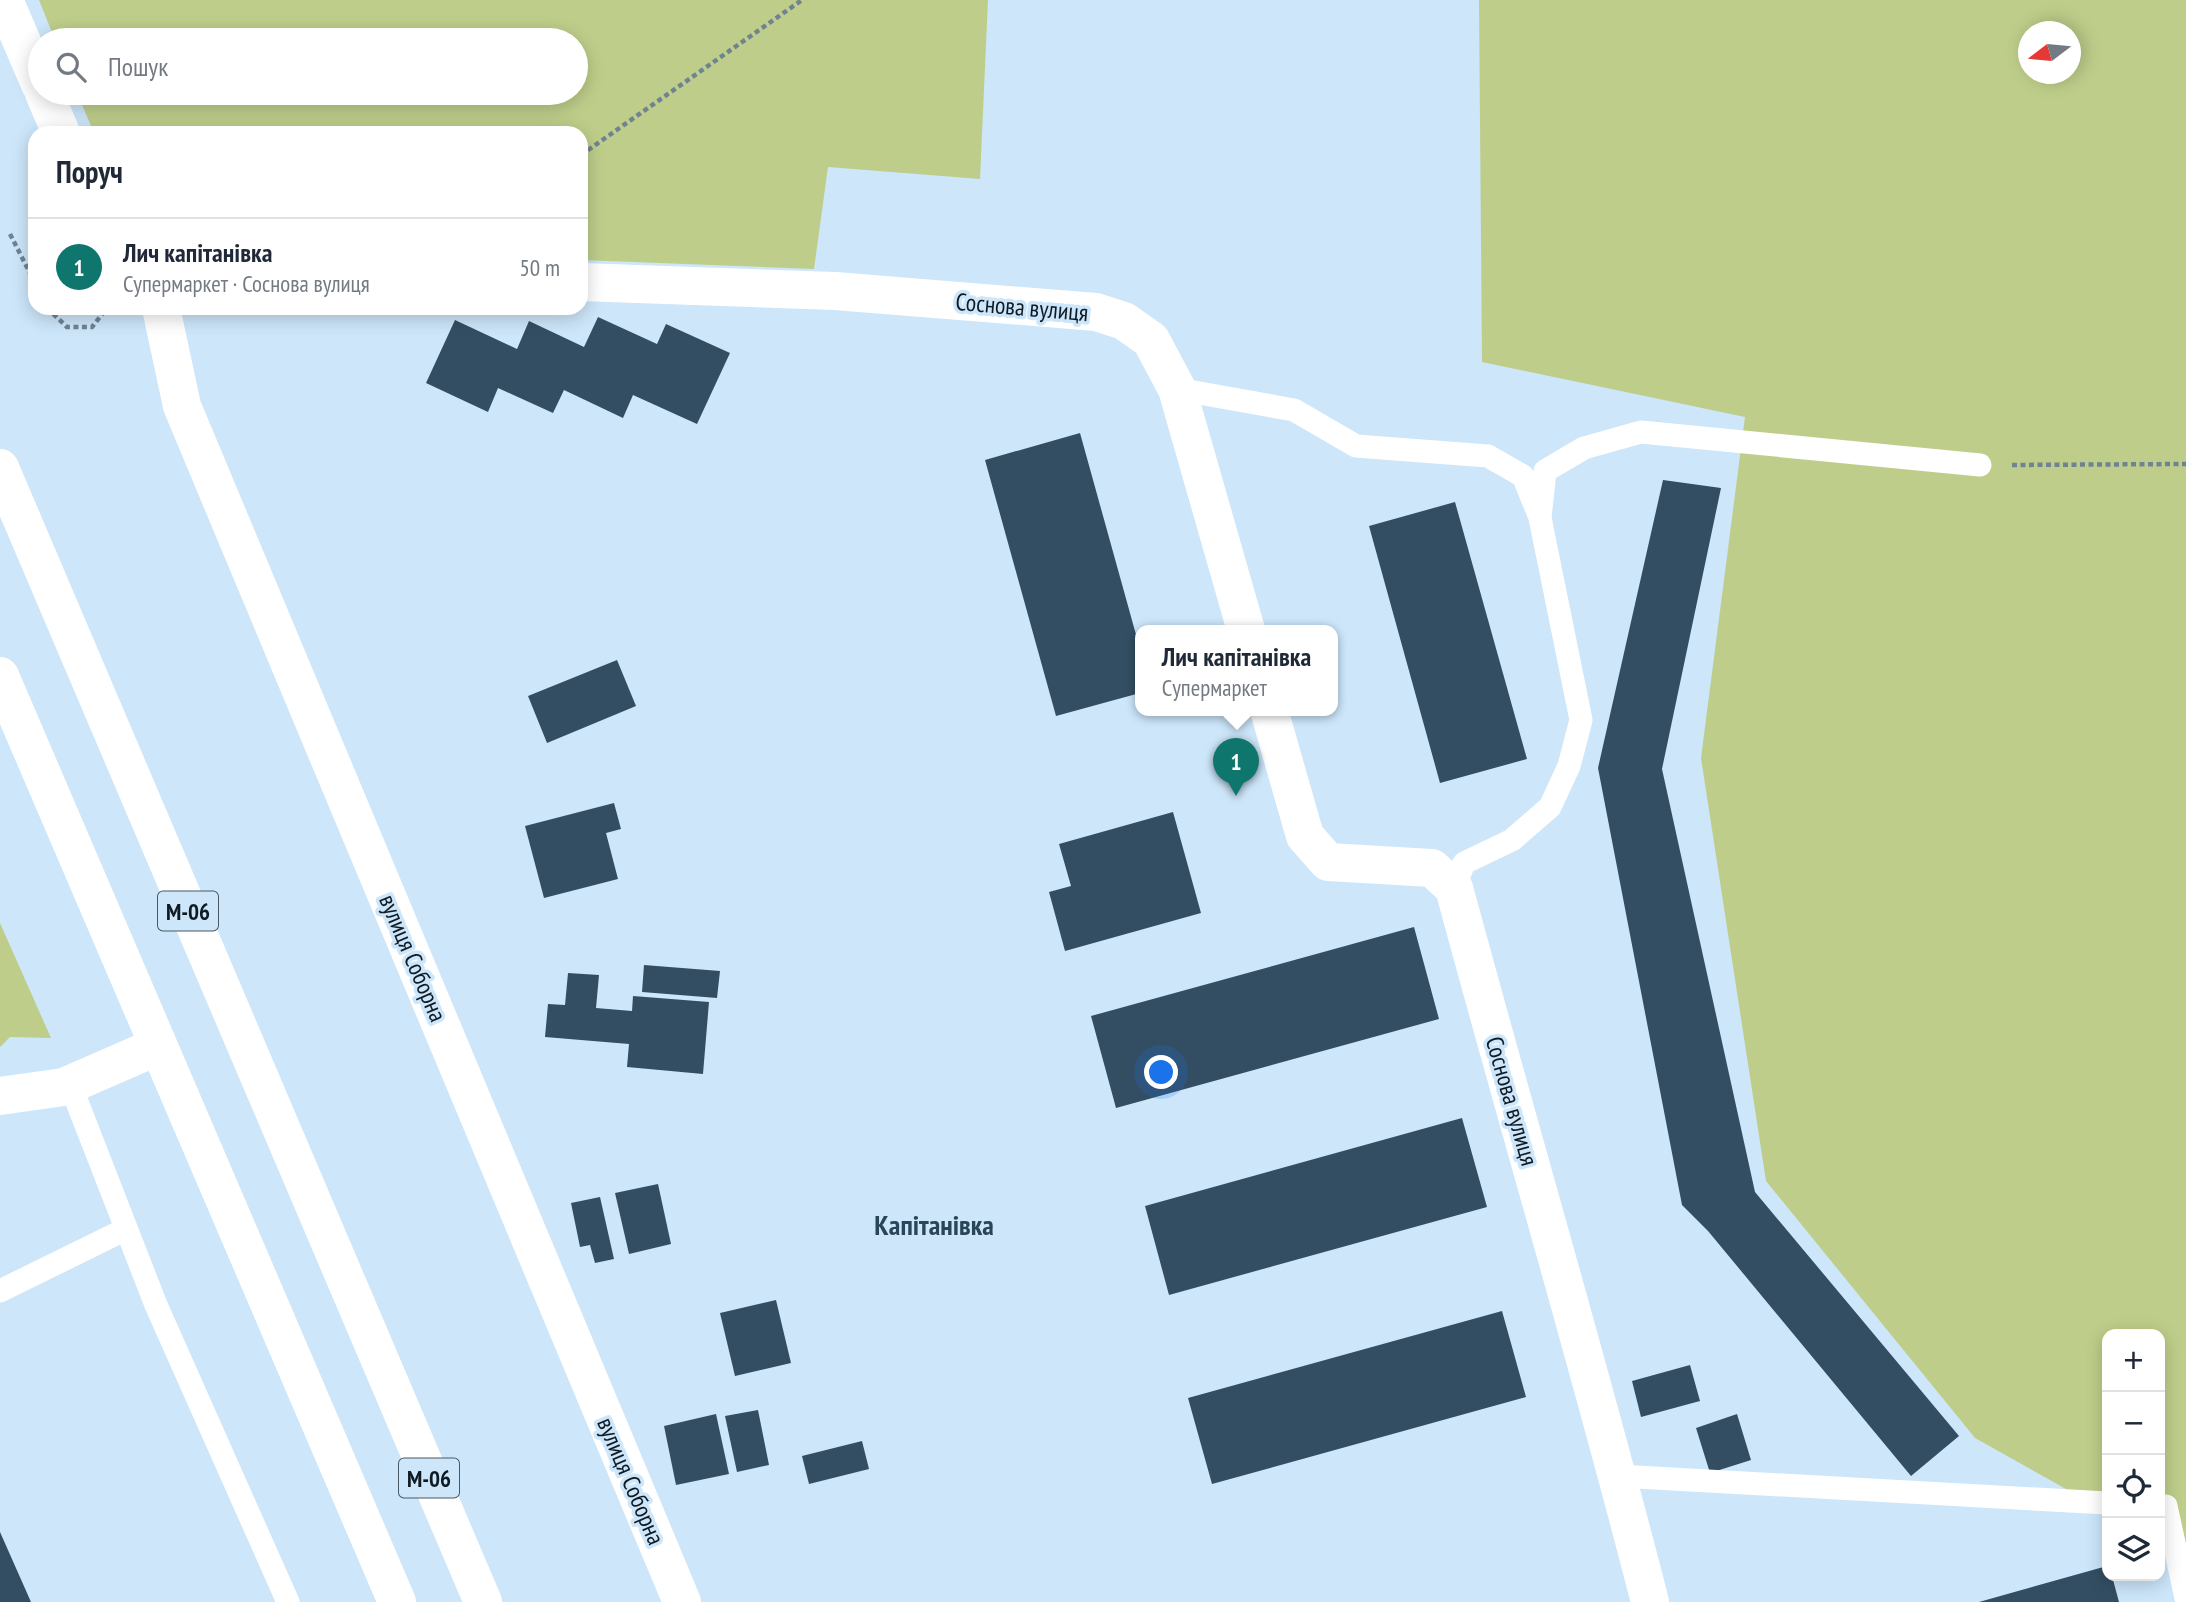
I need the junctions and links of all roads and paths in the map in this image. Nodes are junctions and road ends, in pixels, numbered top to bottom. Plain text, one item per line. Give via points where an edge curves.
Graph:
1 (4, 0) edge
2 (802, 0) edge
3 (28, 55) edge
4 (49, 105) edge
5 (58, 126) edge
6 (588, 150) edge
7 (10, 234) dead end
8 (28, 269) edge
9 (588, 282) edge
10 (54, 315) edge
11 (101, 315) edge
12 (162, 315) edge
13 (1177, 389) junction
14 (2186, 464) edge
15 (1980, 465) joint
16 (0, 468) edge
17 (1540, 518) junction
18 (1245, 625) edge
19 (0, 676) edge
20 (1271, 716) edge
21 (1454, 888) junction
22 (158, 1046) junction
23 (70, 1084) junction
24 (0, 1096) edge
25 (127, 1229) junction
26 (0, 1291) edge
27 (1618, 1476) junction
28 (2102, 1503) edge
29 (2171, 1506) edge
30 (2186, 1598) edge
31 (288, 1602) edge
32 (397, 1602) edge
33 (483, 1602) edge
34 (682, 1602) edge
35 (1650, 1602) edge

1 - 3 main road
2 - 6 path
4 - 5 main road
7 - 8 path
9 - 13 main road, Соснова вулиця via 835,292 1096,312 1124,321 1151,340
10 - 11 path via 67,327 92,327
12 - 34 main road, вулиця Соборна via 182,406
13 - 17 lane via 1294,410 1356,446 1488,456 1523,476
13 - 18 main road, Соснова вулиця
14 - 15 path
15 - 17 lane via 1642,432 1584,448 1545,471
16 - 33 main road, М-06
17 - 21 lane via 1581,720 1569,766 1550,807 1512,840 1464,863
19 - 22 main road
20 - 21 main road via 1305,836 1328,862 1432,868
21 - 27 main road, Соснова вулиця
22 - 23 main road
22 - 32 main road
23 - 24 main road
23 - 25 lane
25 - 26 lane
25 - 31 lane via 156,1306
27 - 28 lane
27 - 35 main road, Соснова вулиця
29 - 30 lane

